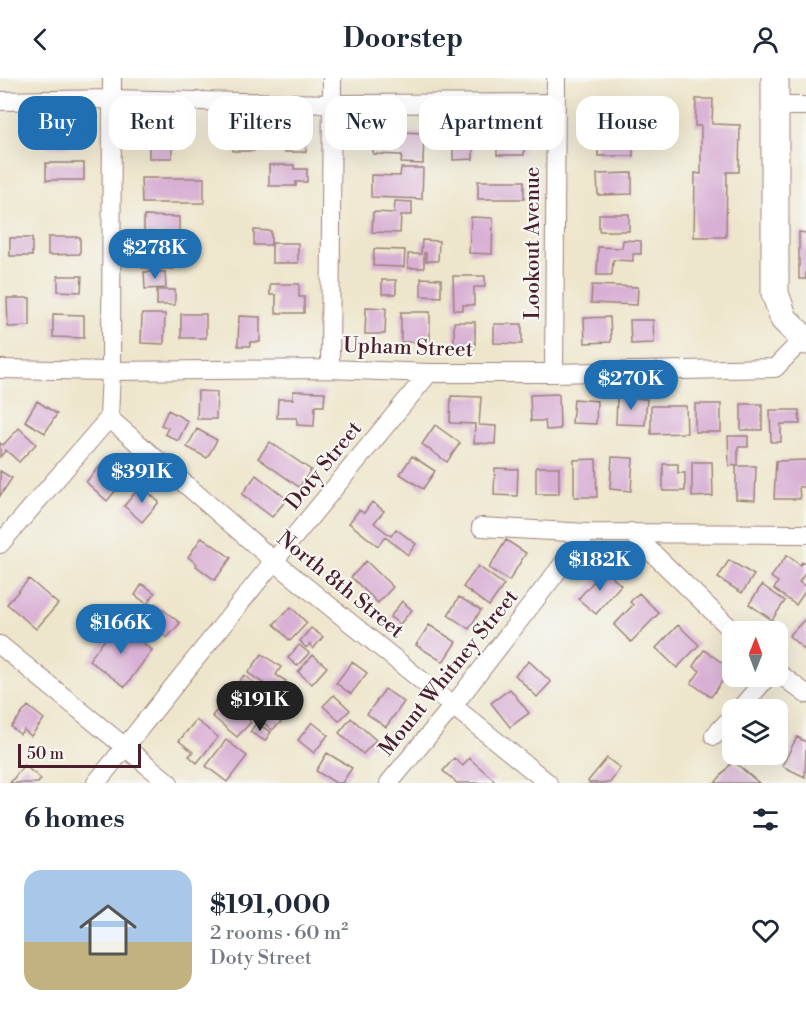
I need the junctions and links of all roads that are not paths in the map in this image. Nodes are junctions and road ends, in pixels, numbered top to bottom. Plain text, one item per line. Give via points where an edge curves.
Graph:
1 (112, 78) edge
2 (332, 78) edge
3 (556, 78) edge
4 (775, 78) edge
5 (112, 96) edge
6 (332, 96) edge
7 (556, 96) edge
8 (109, 99) edge
9 (0, 101) edge
10 (196, 101) edge
11 (325, 104) edge
12 (776, 106) junction
13 (806, 106) edge
14 (112, 150) edge
15 (332, 150) edge
16 (556, 150) edge
17 (804, 340) edge
18 (0, 369) edge
19 (330, 369) junction
20 (111, 371) junction
21 (429, 373) junction
22 (554, 373) junction
23 (109, 418) junction
24 (481, 527) dead end
25 (631, 532) junction
26 (587, 533) junction
27 (806, 534) edge
28 (0, 544) edge
29 (274, 561) junction
30 (723, 621) edge
31 (0, 645) edge
32 (788, 680) edge
33 (758, 687) edge
34 (806, 694) edge
35 (748, 699) edge
36 (453, 706) junction
37 (722, 728) edge
38 (714, 736) dead end
39 (126, 747) junction
40 (96, 783) edge
41 (169, 783) edge
42 (389, 783) edge
43 (548, 783) edge

1 - 5 street
2 - 6 street
3 - 7 street, Lookout Avenue
4 - 12 main road
8 - 9 street
10 - 11 street
12 - 13 street
12 - 17 main road via 775,293 784,319
14 - 20 street
15 - 19 street
16 - 22 street, Lookout Avenue
17 - 22 street, Upham Street via 775,368
18 - 20 street, Upham Street
19 - 20 street, Upham Street
19 - 21 street, Upham Street
20 - 23 street
21 - 22 street, Upham Street
21 - 29 street, Doty Street
23 - 28 street
23 - 29 street, North 8th Street
24 - 26 street
25 - 26 street
25 - 27 street
25 - 30 street
26 - 36 street, Mount Whitney Street
29 - 36 street, North 8th Street
29 - 39 street, Doty Street
31 - 39 street
32 - 34 street
33 - 35 street
36 - 42 street, Mount Whitney Street
36 - 43 street, North 8th Street
37 - 38 street
39 - 40 street, Doty Street
39 - 41 street

